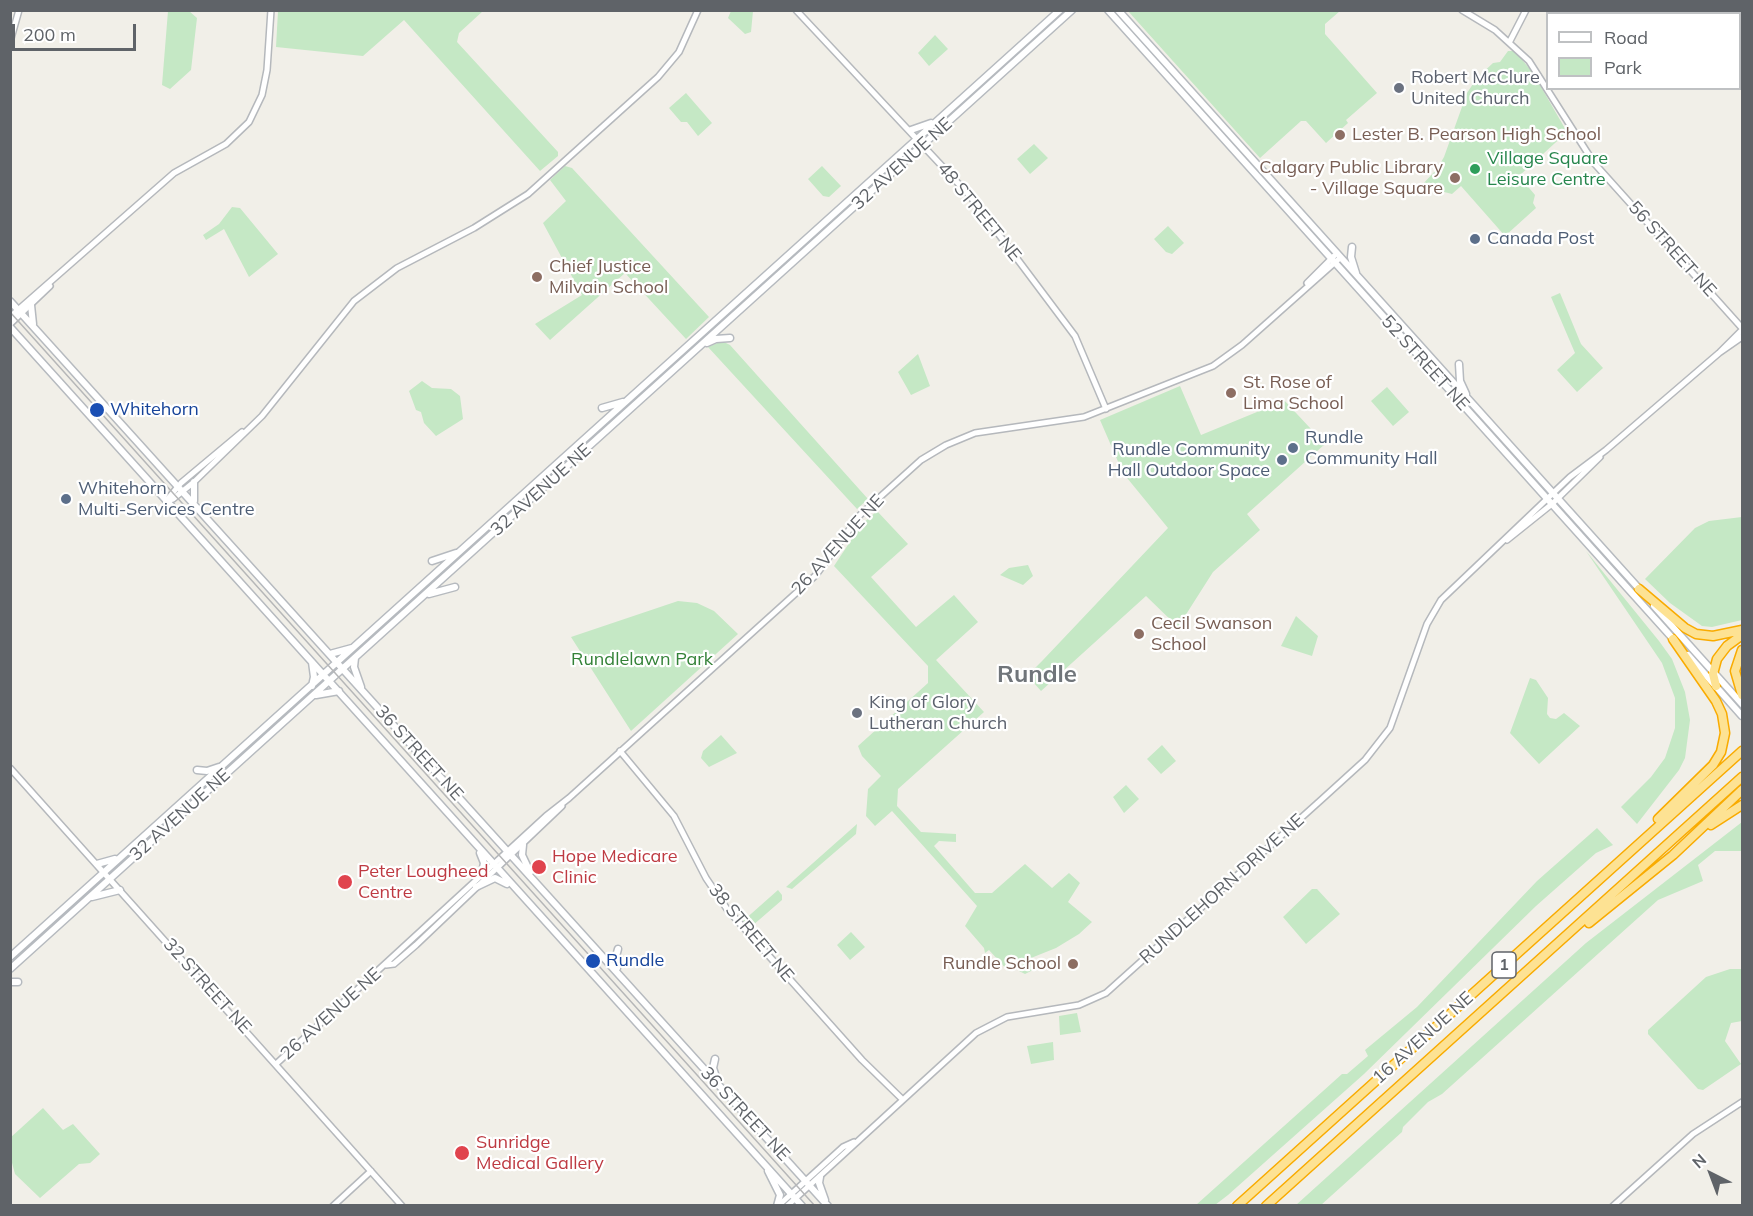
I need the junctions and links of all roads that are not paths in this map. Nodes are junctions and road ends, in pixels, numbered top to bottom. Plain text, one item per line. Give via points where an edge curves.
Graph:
1 (19, 10) edge
2 (270, 10) edge
3 (698, 10) edge
4 (796, 10) edge
5 (1060, 10) edge
6 (1072, 10) edge
7 (1108, 10) edge
8 (1118, 10) edge
9 (1462, 10) edge
10 (1526, 10) edge
11 (1510, 41) junction
12 (10, 42) edge
13 (1546, 86) edge
14 (1548, 90) edge
15 (939, 119) junction
16 (910, 130) junction
17 (918, 138) junction
18 (924, 145) junction
19 (1352, 247) dead end
20 (1338, 256) junction
21 (1333, 261) junction
22 (1357, 277) junction
23 (53, 282) junction
24 (10, 301) edge
25 (31, 305) junction
26 (20, 312) junction
27 (10, 317) edge
28 (10, 326) edge
29 (34, 328) junction
30 (1743, 329) edge
31 (10, 336) edge
32 (1743, 337) edge
33 (21, 338) junction
34 (730, 338) dead end
35 (698, 348) junction
36 (1719, 353) junction
37 (1459, 364) dead end
38 (631, 397) junction
39 (1469, 400) junction
40 (602, 408) dead end
41 (1107, 409) junction
42 (252, 425) junction
43 (1602, 453) junction
44 (194, 482) junction
45 (181, 488) junction
46 (1552, 493) junction
47 (1546, 498) junction
48 (1557, 499) junction
49 (166, 501) junction
50 (195, 504) junction
51 (1552, 504) junction
52 (1503, 543) junction
53 (462, 551) junction
54 (432, 561) dead end
55 (454, 587) dead end
56 (1639, 589) junction
57 (423, 596) junction
58 (1743, 630) edge
59 (1743, 635) edge
60 (1673, 639) junction
61 (358, 645) junction
62 (1743, 650) edge
63 (330, 654) junction
64 (355, 658) junction
65 (312, 662) junction
66 (341, 666) junction
67 (1714, 672) junction
68 (327, 678) junction
69 (1716, 686) junction
70 (312, 687) junction
71 (363, 690) junction
72 (339, 691) junction
73 (1743, 695) edge
74 (312, 696) junction
75 (1743, 704) edge
76 (1743, 716) edge
77 (1743, 748) edge
78 (620, 751) junction
79 (224, 764) junction
80 (10, 768) edge
81 (197, 770) dead end
82 (1743, 777) edge
83 (1743, 790) edge
84 (569, 798) junction
85 (1743, 805) edge
86 (1695, 835) junction
87 (472, 840) junction
88 (523, 845) junction
89 (510, 853) junction
90 (124, 855) junction
91 (97, 864) junction
92 (495, 866) junction
93 (482, 873) junction
94 (107, 875) junction
95 (534, 880) junction
96 (476, 887) junction
97 (120, 890) junction
98 (518, 892) junction
99 (84, 901) junction
100 (1570, 905) junction
101 (599, 952) junction
102 (10, 955) edge
103 (1545, 955) junction
104 (386, 965) junction
105 (10, 969) edge
106 (623, 979) junction
107 (698, 1063) junction
108 (276, 1064) junction
109 (724, 1091) junction
110 (901, 1098) junction
111 (1743, 1102) edge
112 (855, 1141) junction
113 (763, 1163) junction
114 (371, 1171) junction
115 (820, 1177) junction
116 (808, 1183) junction
117 (793, 1196) junction
118 (827, 1205) edge
119 (333, 1206) edge
120 (402, 1206) edge
121 (778, 1206) edge
122 (787, 1206) edge
123 (802, 1206) edge
124 (1237, 1206) edge
125 (1266, 1206) edge
126 (1613, 1206) edge

1 - 12 street
2 - 23 street via 267,70 249,122 226,144 174,173
3 - 42 street via 679,52 658,77 528,194 474,228 397,268 354,301
4 - 16 street, 48 STREET NE
5 - 15 main road, 32 AVENUE NE
6 - 18 main road, 32 AVENUE NE
7 - 21 main road, 52 STREET NE
8 - 20 main road, 52 STREET NE
9 - 11 street, 56 STREET NE
10 - 11 street
11 - 13 street, 56 STREET NE
14 - 30 street, 56 STREET NE via 1594,163
15 - 16 main road
15 - 17 main road, 32 AVENUE NE
16 - 17 street, 48 STREET NE
17 - 18 street, 48 STREET NE
17 - 38 main road, 32 AVENUE NE
18 - 35 main road, 32 AVENUE NE
18 - 41 street, 48 STREET NE via 970,196 1062,317 1082,349
19 - 22 main road
20 - 21 street, 26 AVENUE NE
20 - 22 main road, 52 STREET NE
21 - 41 street, 26 AVENUE NE via 1237,349 1213,366
21 - 47 main road, 52 STREET NE
22 - 39 main road, 52 STREET NE
23 - 25 street
23 - 26 street
24 - 26 main road, 36 STREET NE
25 - 26 street
25 - 29 main road
26 - 27 street
26 - 28 street
26 - 29 main road, 36 STREET NE
28 - 33 main road, 36 STREET NE
29 - 45 main road, 36 STREET NE
30 - 36 street, RUNDLEHORN DRIVE NE
31 - 33 main road
32 - 36 street, RUNDLEHORN DRIVE NE
33 - 49 main road, 36 STREET NE
34 - 35 main road via 716,339
35 - 57 main road, 32 AVENUE NE
36 - 43 street, RUNDLEHORN DRIVE NE
37 - 39 main road
38 - 40 main road
38 - 53 main road, 32 AVENUE NE
39 - 46 main road, 52 STREET NE
41 - 78 street, 26 AVENUE NE via 1072,420 975,434 927,456 860,515 816,575
42 - 44 street
42 - 45 street
43 - 46 street, RUNDLEHORN DRIVE NE
43 - 48 street, RUNDLEHORN DRIVE NE
44 - 45 street
44 - 50 main road
45 - 49 street via 173,499
45 - 50 main road, 36 STREET NE
46 - 47 street, RUNDLEHORN DRIVE NE
46 - 48 main road, 52 STREET NE
47 - 51 main road, 52 STREET NE
47 - 52 street, RUNDLEHORN DRIVE NE
48 - 51 street, RUNDLEHORN DRIVE NE
48 - 56 main road, 52 STREET NE
49 - 65 main road, 36 STREET NE
50 - 63 main road, 36 STREET NE
51 - 52 street, RUNDLEHORN DRIVE NE
51 - 60 main road, 52 STREET NE
52 - 110 street, RUNDLEHORN DRIVE NE via 1453,588 1433,612 1393,722 1384,738 1356,768 1106,993 1079,1005 1022,1014 992,1024 963,1043
53 - 54 main road
53 - 61 main road, 32 AVENUE NE
55 - 57 main road
56 - 58 highway via 1696,634 1713,636
56 - 67 main road, 52 STREET NE
57 - 64 main road, 32 AVENUE NE
59 - 67 highway via 1723,650
60 - 69 main road, 52 STREET NE
60 - 100 highway via 1720,708 1725,726 1721,752 1698,782
61 - 63 main road
61 - 66 main road, 32 AVENUE NE
62 - 73 highway via 1735,671
63 - 66 main road, 36 STREET NE
64 - 66 main road, 32 AVENUE NE
64 - 71 main road via 354,667
65 - 68 main road, 36 STREET NE
65 - 70 main road
66 - 68 main road, 32 AVENUE NE
66 - 71 main road, 36 STREET NE
67 - 69 highway
67 - 75 main road, 52 STREET NE
68 - 70 main road, 32 AVENUE NE
68 - 72 main road, 36 STREET NE
68 - 74 main road, 32 AVENUE NE
69 - 76 main road, 52 STREET NE
70 - 79 main road, 32 AVENUE NE
71 - 89 main road, 36 STREET NE
72 - 74 main road
72 - 87 main road, 36 STREET NE
74 - 94 main road, 32 AVENUE NE
77 - 100 highway, 16 AVENUE NE / 1
78 - 84 street, 26 AVENUE NE
78 - 110 street, 38 STREET NE via 674,816 727,909
79 - 81 main road via 207,771
79 - 90 main road, 32 AVENUE NE
80 - 91 street, 32 STREET NE
82 - 103 highway, 16 AVENUE NE / 1
83 - 86 highway
84 - 88 street, 26 AVENUE NE
84 - 89 street, 26 AVENUE NE
85 - 86 highway
86 - 103 highway
87 - 92 main road, 36 STREET NE
87 - 93 main road via 483,859
88 - 89 street, 26 AVENUE NE
88 - 95 main road via 524,860
89 - 92 street, 26 AVENUE NE
89 - 95 main road, 36 STREET NE
90 - 91 main road
90 - 94 main road, 32 AVENUE NE
91 - 94 street, 32 STREET NE
92 - 93 street, 26 AVENUE NE
92 - 96 street, 26 AVENUE NE
92 - 98 main road, 36 STREET NE
93 - 104 street, 26 AVENUE NE
94 - 97 street, 32 STREET NE
94 - 99 main road, 32 AVENUE NE
94 - 102 main road, 32 AVENUE NE
95 - 101 main road, 36 STREET NE
96 - 98 main road via 499,878
96 - 104 street, 26 AVENUE NE via 394,964
97 - 99 main road
97 - 108 street, 32 STREET NE
98 - 113 main road, 36 STREET NE
99 - 105 main road, 32 AVENUE NE
100 - 124 highway, 16 AVENUE NE / 1
101 - 106 main road, 36 STREET NE
101 - 106 main road via 618,949 615,964
103 - 125 highway, 16 AVENUE NE / 1
104 - 108 street, 26 AVENUE NE
106 - 107 main road, 36 STREET NE
107 - 109 main road, 36 STREET NE
107 - 109 main road via 715,1059 714,1074
108 - 114 street, 32 STREET NE
109 - 116 main road, 36 STREET NE
110 - 112 street, RUNDLEHORN DRIVE NE
111 - 126 street via 1693,1134
112 - 115 street, RUNDLEHORN DRIVE NE
112 - 116 street, RUNDLEHORN DRIVE NE via 843,1147
113 - 117 main road, 36 STREET NE
113 - 121 main road via 780,1195
114 - 119 street
114 - 120 street, 32 STREET NE
115 - 116 street, RUNDLEHORN DRIVE NE
115 - 118 main road
116 - 117 street, RUNDLEHORN DRIVE NE
116 - 118 main road, 36 STREET NE
117 - 121 street
117 - 122 street
117 - 123 main road, 36 STREET NE

